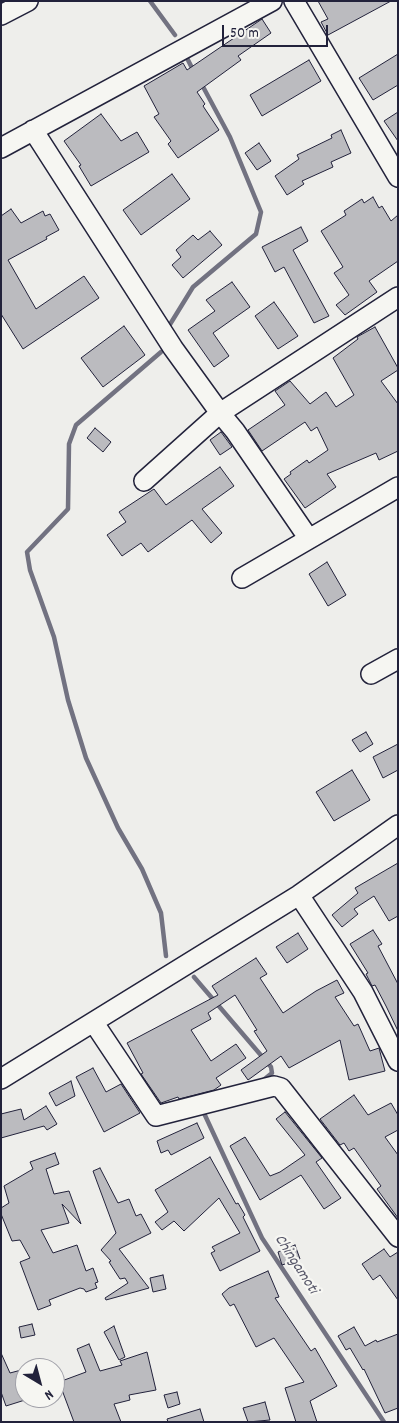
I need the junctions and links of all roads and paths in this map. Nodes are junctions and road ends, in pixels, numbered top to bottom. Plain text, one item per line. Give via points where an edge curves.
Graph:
1 (28, 1) edge
2 (272, 1) edge
3 (294, 1) edge
4 (1, 15) edge
5 (33, 130) junction
6 (1, 148) edge
7 (398, 177) edge
8 (398, 297) edge
9 (220, 413) junction
10 (144, 481) dead end
11 (398, 487) edge
12 (309, 539) junction
13 (242, 578) dead end
14 (398, 659) edge
15 (371, 674) dead end
16 (398, 824) edge
17 (299, 895) junction
18 (94, 1023) junction
19 (398, 1061) edge
20 (1, 1079) edge
21 (398, 1237) edge

1 - 4 street
2 - 5 street
3 - 7 street
5 - 6 street
5 - 9 street via 173,348
8 - 9 street
9 - 10 street
9 - 12 street
11 - 12 street
12 - 13 street
14 - 15 street
16 - 17 street
17 - 18 street
17 - 19 street via 363,992
18 - 20 street
18 - 21 street via 156,1116 274,1086 281,1088

